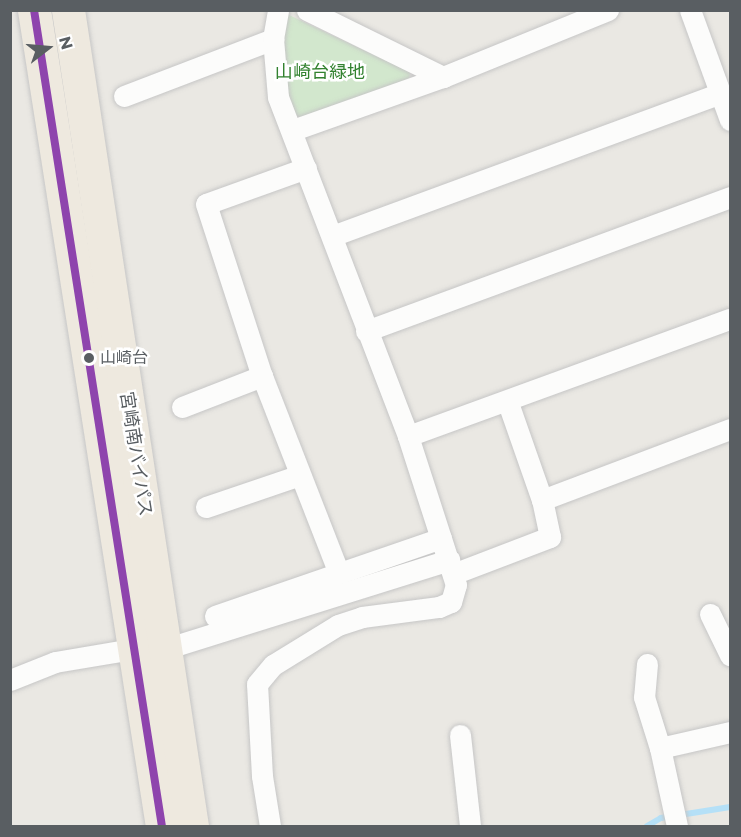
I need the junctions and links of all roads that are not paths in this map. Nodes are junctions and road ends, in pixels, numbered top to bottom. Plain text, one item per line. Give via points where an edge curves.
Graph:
1 (34, 10) edge
2 (68, 10) edge
3 (278, 10) edge
4 (308, 10) edge
5 (690, 10) edge
6 (596, 12) edge
7 (273, 39) junction
8 (443, 77) junction
9 (720, 93) junction
10 (123, 96) dead end
11 (730, 120) edge
12 (293, 130) junction
13 (306, 168) junction
14 (730, 197) edge
15 (332, 236) junction
16 (730, 320) edge
17 (366, 331) junction
18 (262, 376) junction
19 (508, 403) junction
20 (182, 407) dead end
21 (730, 429) edge
22 (408, 436) junction
23 (300, 475) junction
24 (542, 500) junction
25 (207, 507) dead end
26 (441, 538) junction
27 (451, 567) junction
28 (338, 571) junction
29 (710, 614) dead end
30 (215, 616) dead end
31 (133, 649) junction
32 (165, 649) junction
33 (730, 655) edge
34 (647, 664) dead end
35 (10, 680) edge
36 (730, 732) edge
37 (460, 735) dead end
38 (660, 748) junction
39 (167, 767) junction
40 (674, 819) edge
41 (162, 826) edge
42 (192, 826) edge
43 (270, 826) edge
44 (470, 826) edge

1 - 31 highway, 宮崎南バイパス
2 - 32 highway, 宮崎南バイパス
3 - 7 street
4 - 8 street
5 - 9 street
6 - 8 street
7 - 10 street
7 - 12 street via 278,97
8 - 12 street
9 - 11 street
9 - 15 street
12 - 13 street
13 - 15 street
13 - 18 street via 206,204
14 - 17 street
15 - 17 street
16 - 19 street
17 - 22 street
18 - 20 street
18 - 23 street
19 - 22 street
19 - 24 street
21 - 24 street
22 - 26 street
23 - 25 street
23 - 28 street
24 - 27 street via 550,537
26 - 27 street
26 - 28 street
27 - 32 street
27 - 43 street via 456,585 451,602 344,622 273,665 256,684 262,776
28 - 30 street
29 - 33 street
31 - 35 street via 55,662
31 - 39 highway, 宮崎南バイパス
32 - 39 highway, 宮崎南バイパス
34 - 38 street via 644,697
36 - 38 street
37 - 44 street
38 - 40 street
39 - 41 highway, 宮崎南バイパス
39 - 42 highway, 宮崎南バイパス

